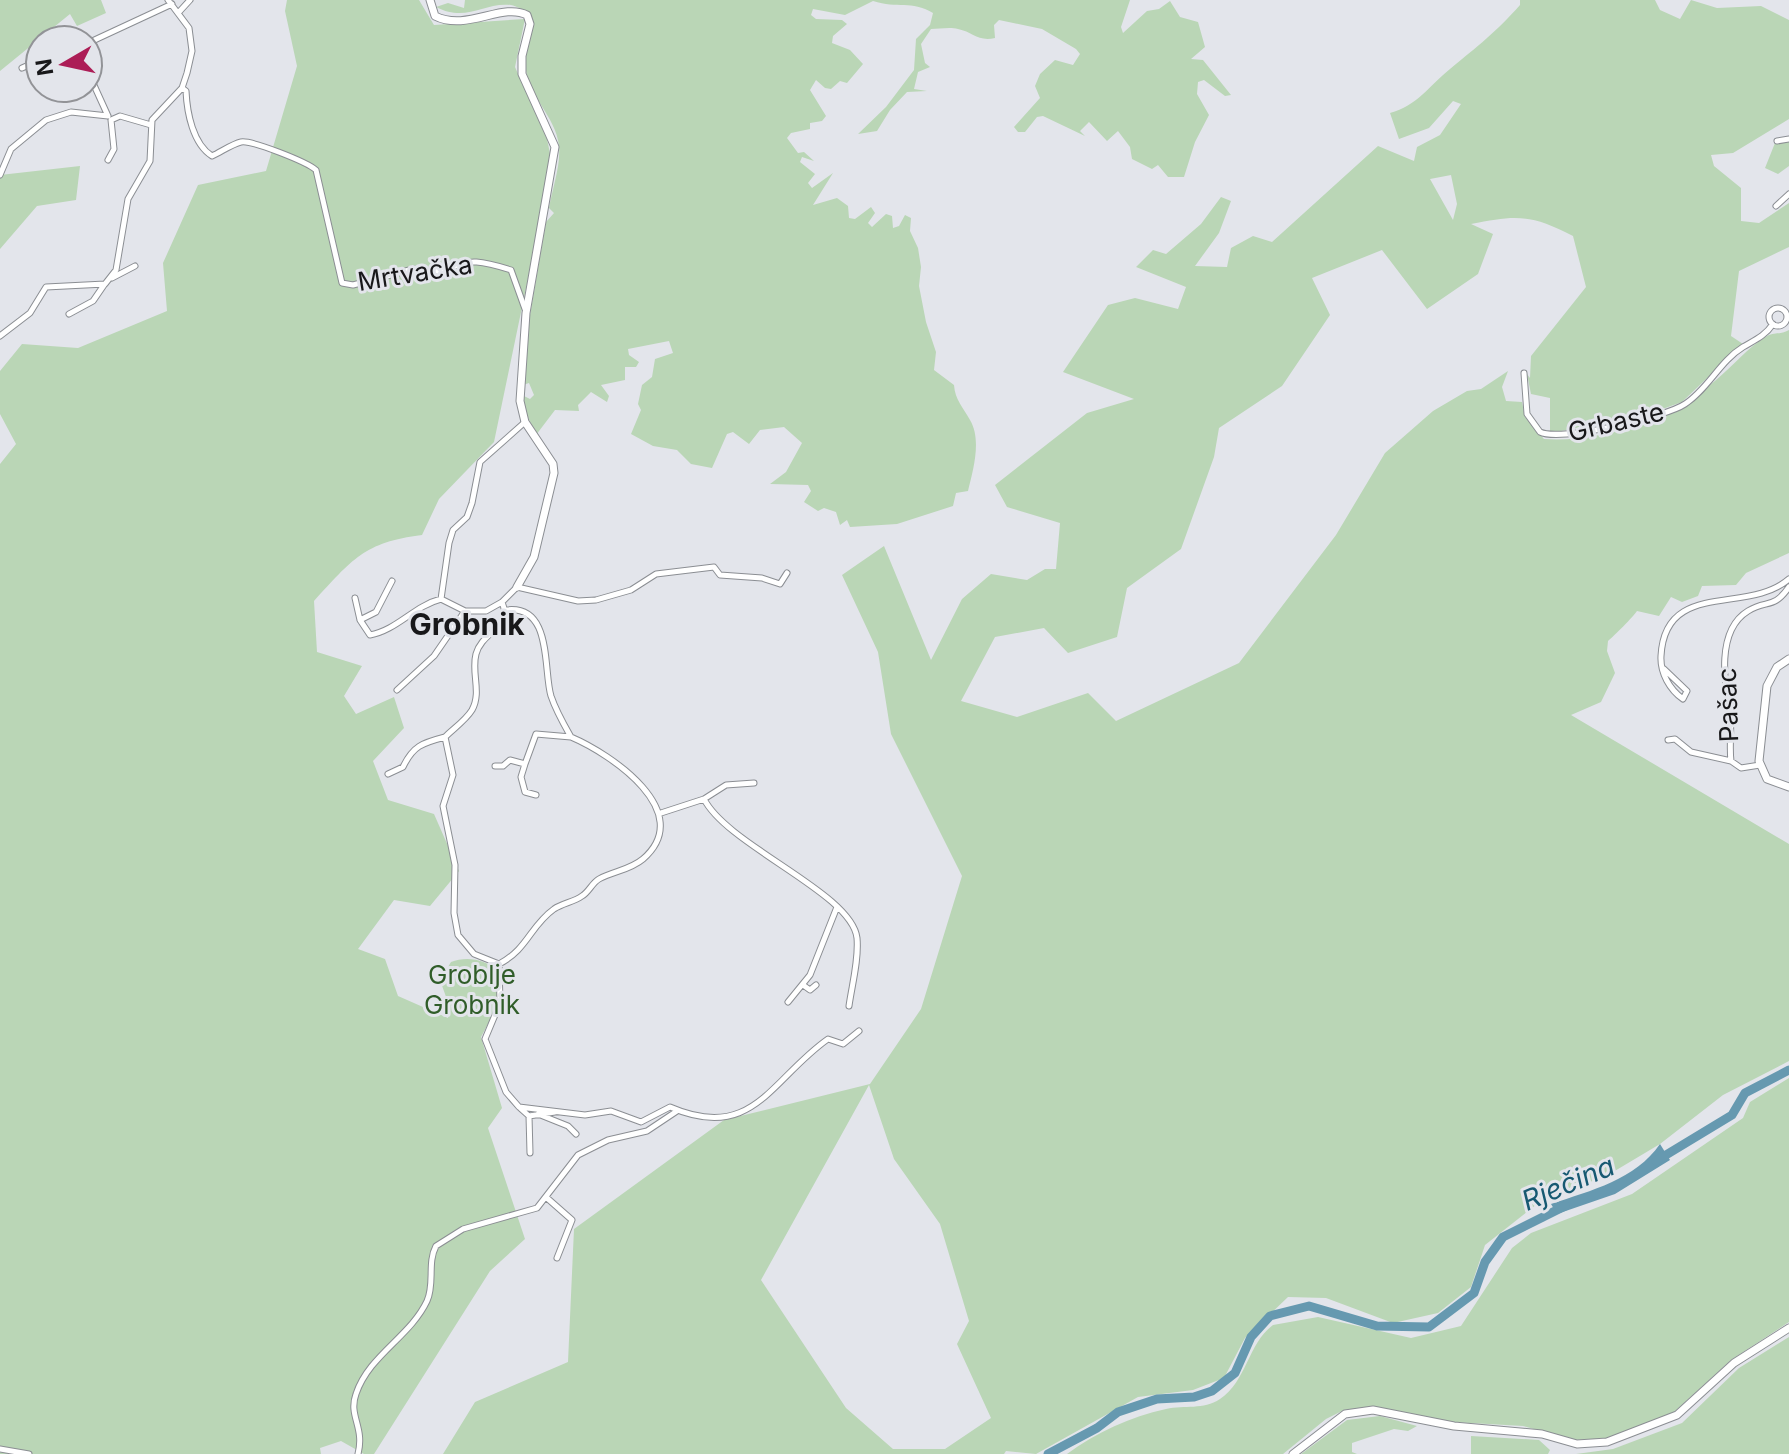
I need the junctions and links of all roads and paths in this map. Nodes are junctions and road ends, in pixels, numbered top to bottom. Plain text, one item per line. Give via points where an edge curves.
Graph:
1 (190, 0) edge
2 (430, 0) edge
3 (170, 2) edge
4 (179, 12) junction
5 (104, 35) edge
6 (182, 88) junction
7 (103, 104) edge
8 (109, 118) junction
9 (151, 125) junction
10 (1789, 138) edge
11 (1777, 141) dead end
12 (11, 149) junction
13 (0, 157) edge
14 (108, 160) dead end
15 (0, 175) edge
16 (1789, 194) edge
17 (1776, 206) dead end
18 (135, 266) dead end
19 (111, 278) junction
20 (105, 284) junction
21 (1787, 310) edge
22 (526, 313) junction
23 (69, 314) dead end
24 (1773, 324) junction
25 (0, 336) edge
26 (1524, 373) dead end
27 (525, 422) junction
28 (787, 573) dead end
29 (1789, 579) edge
30 (392, 581) dead end
31 (517, 587) junction
32 (1789, 587) edge
33 (355, 598) dead end
34 (441, 599) junction
35 (502, 602) junction
36 (506, 610) junction
37 (465, 611) junction
38 (360, 620) junction
39 (1789, 659) edge
40 (1664, 669) junction
41 (397, 690) dead end
42 (445, 737) junction
43 (571, 737) junction
44 (1668, 740) dead end
45 (1731, 761) junction
46 (525, 764) junction
47 (1760, 765) junction
48 (495, 766) dead end
49 (388, 774) dead end
50 (754, 783) dead end
51 (1789, 787) edge
52 (536, 795) dead end
53 (704, 799) junction
54 (661, 813) junction
55 (837, 907) junction
56 (499, 964) junction
57 (803, 985) junction
58 (816, 985) dead end
59 (788, 1002) dead end
60 (849, 1006) dead end
61 (859, 1031) dead end
62 (519, 1107) junction
63 (557, 1111) junction
64 (677, 1111) junction
65 (538, 1114) junction
66 (529, 1116) junction
67 (576, 1134) dead end
68 (530, 1153) dead end
69 (547, 1198) junction
70 (557, 1258) dead end
71 (1789, 1328) edge
72 (0, 1449) edge
73 (29, 1454) edge
74 (358, 1454) edge
75 (1293, 1454) edge

1 - 4 street
2 - 22 main road via 435,16 450,24 521,12 530,24 522,74 555,147
3 - 4 street
3 - 5 street
4 - 6 street via 192,39
6 - 9 street
6 - 22 street, Mrtvačka via 202,149 212,156 241,142 257,142 307,161 316,170 342,283 353,285 413,269 445,272 460,261 477,261 511,270
7 - 8 street
8 - 9 street
8 - 12 street via 59,114
8 - 14 street via 114,149
9 - 19 street via 150,161 128,199
10 - 11 street
12 - 13 street
12 - 15 street
16 - 17 street
18 - 19 street
19 - 20 street
20 - 23 street via 93,301
20 - 25 street via 46,287 30,313
21 - 24 street, Grbaste via 1783,324
21 - 24 street, Grbaste via 1771,311
22 - 27 main road via 520,401
24 - 26 street, Grbaste via 1732,355 1684,404 1600,428 1558,435 1540,432 1527,414
27 - 31 main road via 554,473 534,557
27 - 34 street via 480,462 467,517 453,530 449,543
28 - 31 street via 780,584 720,575 714,567 656,574 613,597 578,601
29 - 40 street via 1765,593 1698,604 1682,612 1664,636
30 - 38 street via 376,612
31 - 35 street
32 - 45 street, Pašac via 1779,601 1748,611 1728,636 1723,690
33 - 38 street
34 - 37 street
34 - 38 street via 388,631 367,634
35 - 36 street
35 - 37 street via 486,611
36 - 42 street via 502,625 476,653 477,698 471,712
36 - 43 street via 522,613 540,632 551,696
37 - 41 street via 434,656
39 - 47 main road via 1777,667 1767,686
40 - 40 street, Pašac via 1687,691 1683,699 1666,682
42 - 49 street via 420,744 403,767
42 - 56 street via 453,775 443,806 455,865 458,935 474,954
43 - 46 street via 536,734
43 - 54 street via 633,776
44 - 45 street, Pašac via 1675,739 1691,752
45 - 47 street, Pašac via 1741,768
46 - 48 street via 510,760
46 - 52 street via 525,792
47 - 51 main road via 1767,779
50 - 53 street via 726,785
53 - 54 street
53 - 55 street via 728,830
54 - 56 street via 661,828 646,857 556,908 520,952
55 - 57 street
55 - 60 street via 857,939
56 - 62 street via 500,1003 485,1039 506,1092
57 - 58 street via 810,990
57 - 59 street
61 - 64 street via 843,1044 828,1039 797,1063 763,1101 744,1112 717,1118
62 - 63 street
62 - 66 street
63 - 64 street via 611,1111 641,1122 667,1108
63 - 65 street
64 - 69 street via 647,1131 584,1151
65 - 66 street
65 - 67 street
66 - 68 street
69 - 70 street via 572,1220
69 - 74 street via 524,1214 463,1229 436,1246 426,1304 370,1367 355,1395 362,1433
71 - 75 main road via 1734,1363 1677,1415 1607,1442 1577,1444 1542,1434 1454,1426 1373,1410 1345,1414
72 - 73 street

